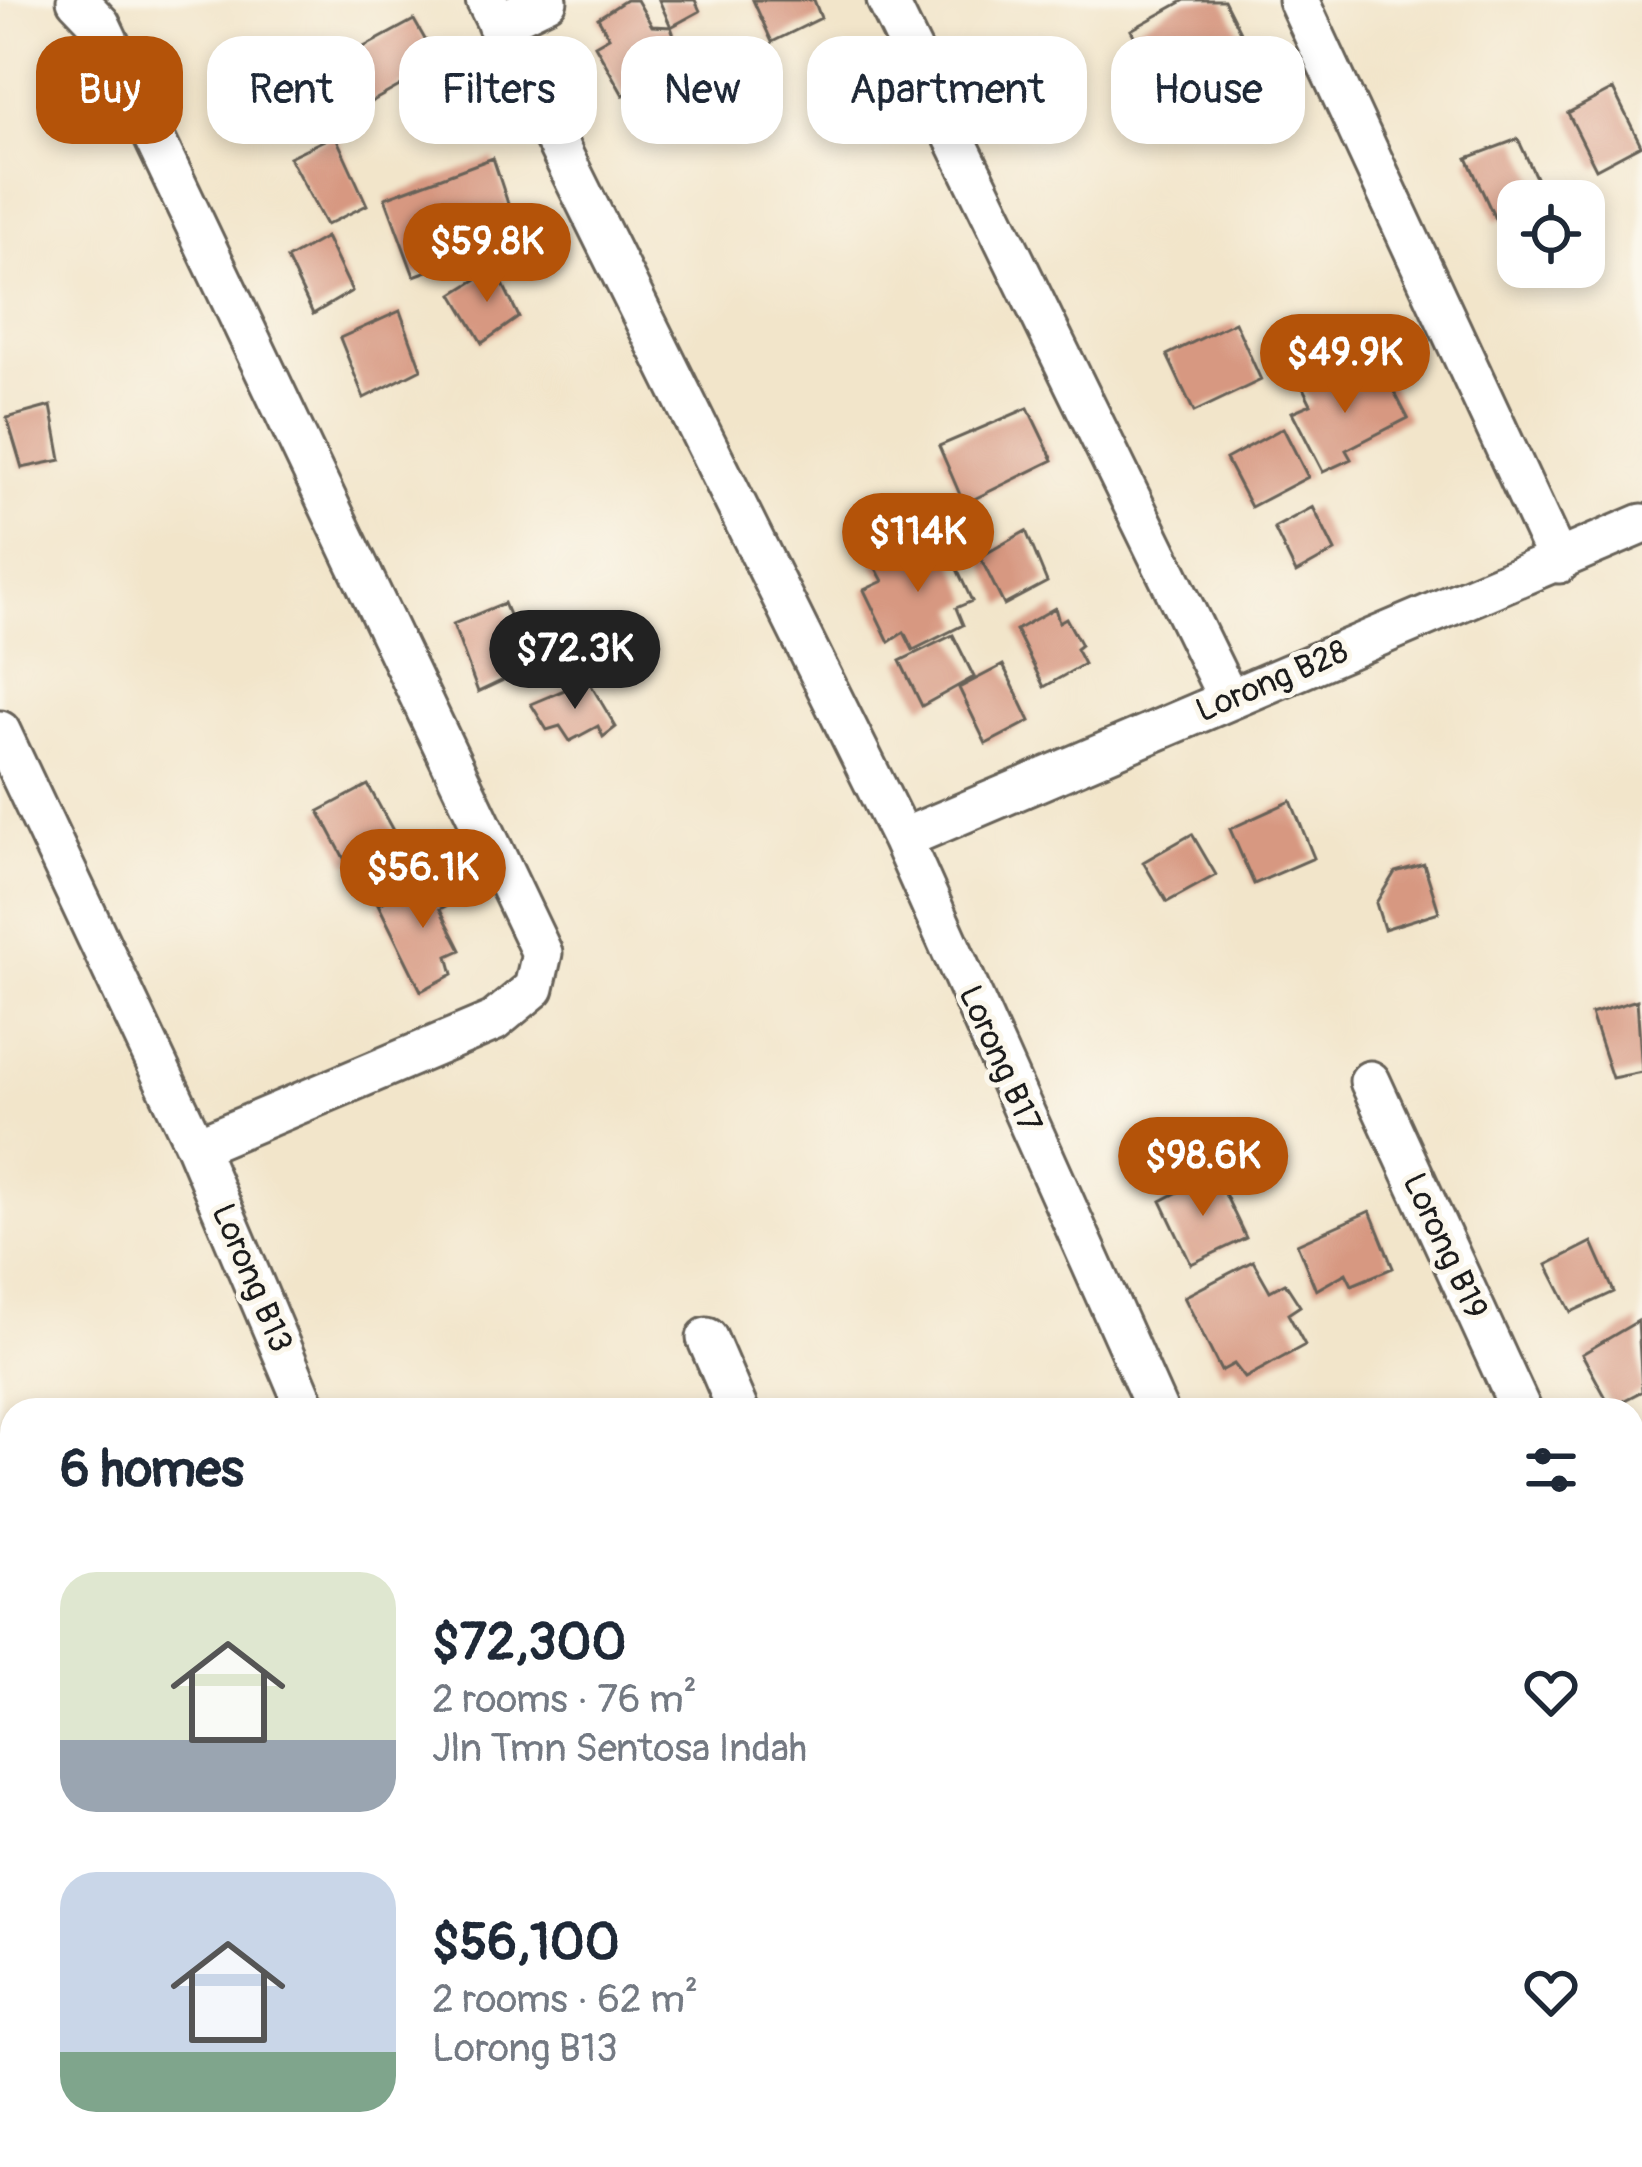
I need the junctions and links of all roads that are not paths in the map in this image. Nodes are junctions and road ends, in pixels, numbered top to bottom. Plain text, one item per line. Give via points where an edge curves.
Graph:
1 (77, 0) edge
2 (547, 0) edge
3 (886, 0) edge
4 (1298, 0) edge
5 (492, 12) edge
6 (1642, 524) edge
7 (1559, 563) junction
8 (1228, 698) junction
9 (0, 731) edge
10 (902, 838) junction
11 (1370, 1081) dead end
12 (196, 1147) junction
13 (707, 1338) dead end
14 (302, 1398) edge
15 (733, 1398) edge
16 (1152, 1398) edge
17 (1515, 1398) edge

1 - 12 street via 100,24 542,953 534,988 494,1021
2 - 5 street
3 - 8 street
4 - 7 street
5 - 10 street, Lorong B17
6 - 7 street, Lorong B28
7 - 8 street, Lorong B28
8 - 10 street, Lorong B28
9 - 12 street, Lorong B13
10 - 16 street, Lorong B17
11 - 17 street, Lorong B19
12 - 14 street, Lorong B13
13 - 15 street

